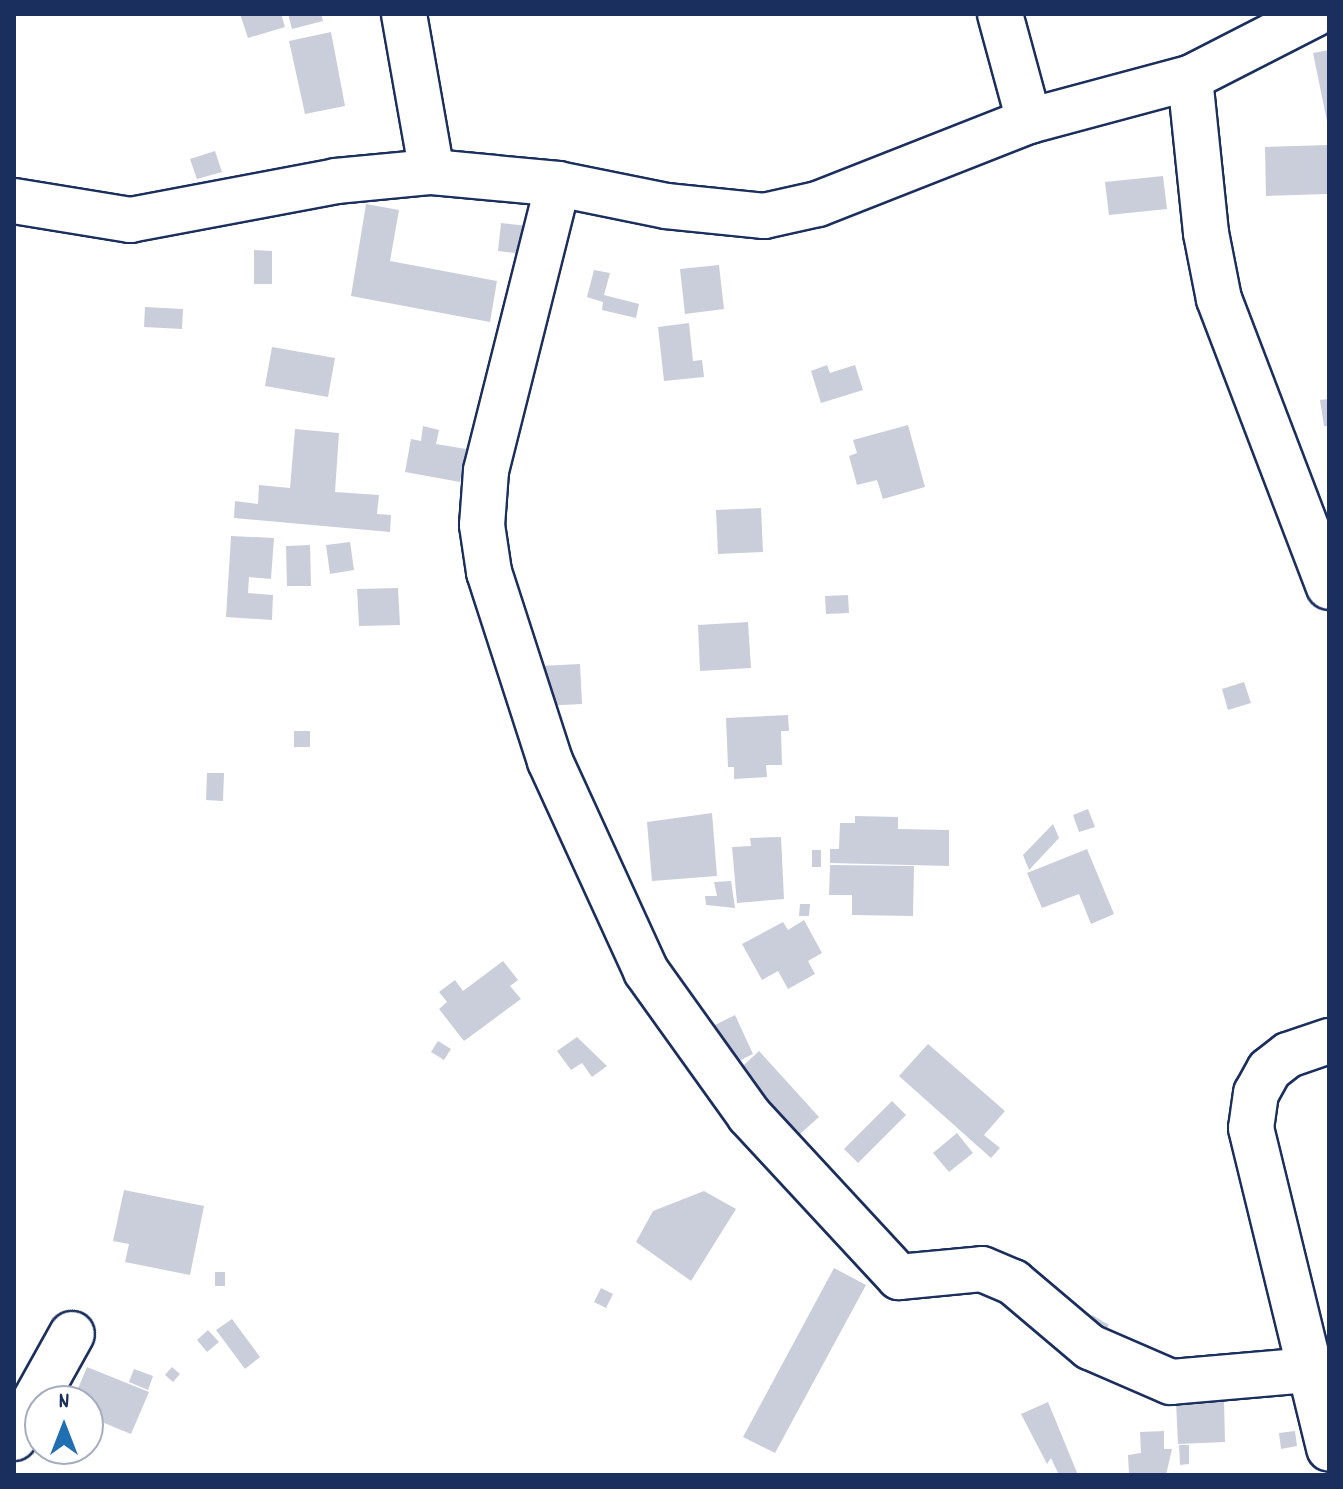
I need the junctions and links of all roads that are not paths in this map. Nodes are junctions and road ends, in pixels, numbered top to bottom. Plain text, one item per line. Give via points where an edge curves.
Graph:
1 (404, 14) edge
2 (1000, 14) edge
3 (1315, 14) edge
4 (1190, 78) junction
5 (1029, 121) junction
6 (432, 172) junction
7 (558, 184) junction
8 (14, 201) edge
9 (1329, 587) edge
10 (1329, 1041) edge
11 (46, 1355) edge
12 (1308, 1370) junction
13 (14, 1438) edge
14 (1329, 1449) edge

1 - 6 street
2 - 5 street
3 - 4 street
4 - 5 street
4 - 9 street via 1206,233 1219,299
5 - 7 street via 818,204 764,216 666,206
6 - 7 street
6 - 8 street via 336,181 130,220
7 - 12 street via 486,471 482,525 489,572 550,761 646,971 749,1115 899,1277 982,1269 1013,1282 1090,1347 1171,1382
10 - 12 street via 1288,1055 1269,1070 1256,1093 1251,1128
11 - 13 street
12 - 14 street

